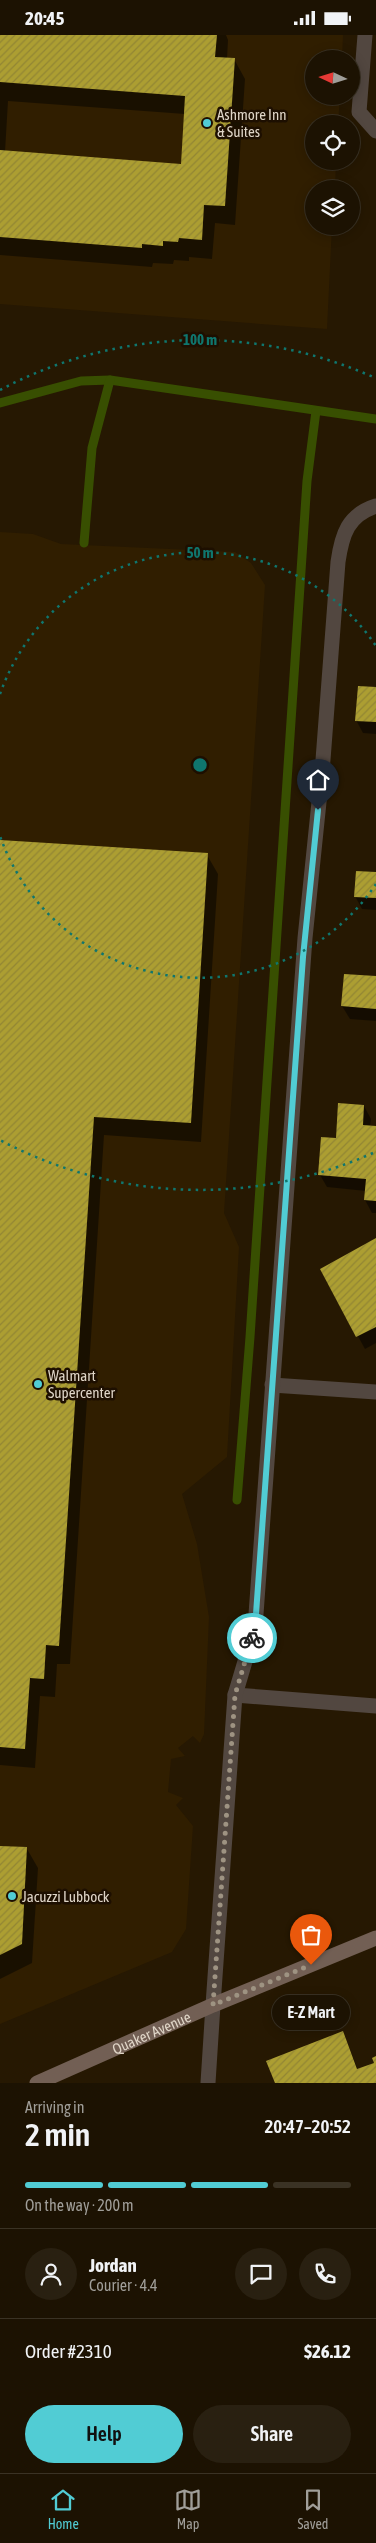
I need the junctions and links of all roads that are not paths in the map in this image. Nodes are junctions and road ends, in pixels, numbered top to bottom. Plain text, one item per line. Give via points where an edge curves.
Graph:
1 (365, 35) edge
2 (376, 131) edge
3 (376, 505) edge
4 (272, 1385) junction
5 (376, 1392) edge
6 (235, 1695) junction
7 (376, 1706) edge
8 (376, 1938) edge
9 (213, 2005) junction
10 (37, 2083) edge
11 (208, 2083) edge

1 - 2 street via 360,113
3 - 4 street via 361,511 349,524 341,541 338,562 322,773 305,938
4 - 5 street
4 - 6 street via 255,1628
6 - 7 street
6 - 9 street
8 - 9 main road, Quaker Avenue
9 - 10 main road, Quaker Avenue
9 - 11 street

